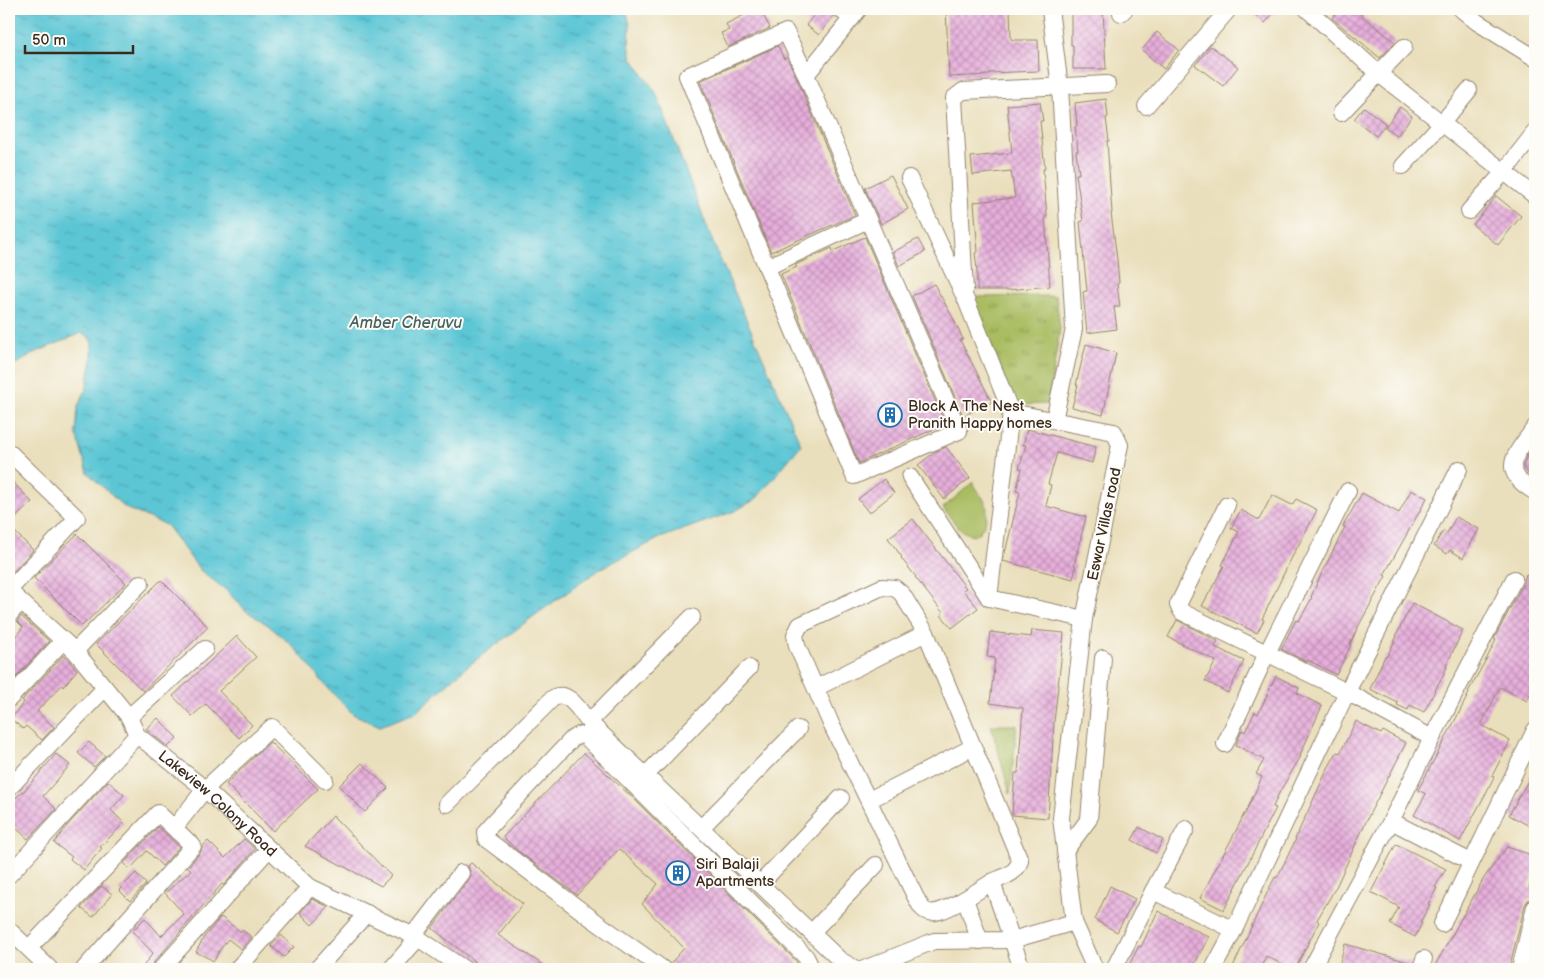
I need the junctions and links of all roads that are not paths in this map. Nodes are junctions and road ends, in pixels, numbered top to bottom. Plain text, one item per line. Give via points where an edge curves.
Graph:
1 (1050, 9) edge
2 (1229, 9) edge
3 (1462, 9) edge
4 (850, 12) edge
5 (1317, 12) edge
6 (1404, 47) dead end
7 (1535, 58) edge
8 (1379, 74) junction
9 (806, 75) junction
10 (1107, 84) dead end
11 (1060, 86) junction
12 (1469, 90) dead end
13 (1146, 106) dead end
14 (1341, 113) dead end
15 (1442, 123) junction
16 (1535, 132) edge
17 (1403, 166) dead end
18 (1504, 172) junction
19 (909, 178) dead end
20 (1535, 196) edge
21 (1469, 211) dead end
22 (868, 220) junction
23 (767, 267) junction
24 (966, 300) junction
25 (1011, 412) junction
26 (1054, 420) junction
27 (1535, 427) edge
28 (9, 454) edge
29 (1459, 469) dead end
30 (910, 477) dead end
31 (1348, 490) dead end
32 (1535, 492) edge
33 (1227, 504) dead end
34 (1514, 579) dead end
35 (141, 583) dead end
36 (13, 594) edge
37 (989, 598) junction
38 (9, 615) edge
39 (692, 618) dead end
40 (1084, 619) junction
41 (926, 633) junction
42 (69, 646) junction
43 (205, 649) dead end
44 (1266, 653) junction
45 (1103, 658) dead end
46 (749, 668) dead end
47 (105, 688) junction
48 (816, 688) junction
49 (1347, 692) junction
50 (9, 699) edge
51 (129, 717) junction
52 (590, 722) junction
53 (798, 729) dead end
54 (137, 735) junction
55 (1534, 735) edge
56 (1432, 738) junction
57 (1225, 744) dead end
58 (973, 747) junction
59 (646, 775) junction
60 (325, 780) dead end
61 (9, 788) edge
62 (205, 789) junction
63 (841, 798) dead end
64 (869, 800) junction
65 (446, 804) dead end
66 (1391, 821) junction
67 (175, 828) junction
68 (701, 828) junction
69 (1186, 829) dead end
70 (269, 849) junction
71 (1065, 850) junction
72 (1471, 862) junction
73 (876, 865) dead end
74 (461, 873) dead end
75 (9, 875) edge
76 (992, 882) junction
77 (760, 884) junction
78 (310, 887) junction
79 (1152, 891) junction
80 (965, 899) junction
81 (1535, 907) edge
82 (367, 913) junction
83 (1074, 922) junction
84 (1442, 924) dead end
85 (9, 930) edge
86 (1234, 930) junction
87 (812, 932) junction
88 (416, 937) junction
89 (1012, 940) junction
90 (980, 941) junction
91 (28, 948) junction
92 (1530, 952) edge
93 (883, 966) edge
94 (47, 968) edge
95 (84, 969) edge
96 (161, 969) edge
97 (237, 969) edge
98 (317, 969) edge
99 (391, 969) edge
100 (464, 969) edge
101 (664, 969) edge
102 (805, 969) edge
103 (856, 969) edge
104 (864, 969) edge
105 (1022, 969) edge
106 (1095, 969) edge
107 (1114, 969) edge
108 (1213, 969) edge
109 (1311, 969) edge
110 (1520, 969) edge

1 - 11 street
2 - 13 street
3 - 7 street
4 - 9 street
5 - 8 street
6 - 8 street
8 - 14 street
8 - 15 street
9 - 22 street
9 - 23 street via 786,32 687,76
10 - 11 street
11 - 24 street via 963,91 954,98
11 - 26 street via 1074,329
12 - 15 street
15 - 17 street
15 - 18 street
16 - 18 street
18 - 20 street
18 - 21 street
19 - 24 street
22 - 23 street
22 - 23 street via 959,431 854,476
24 - 25 street
25 - 26 street, Eswar Villas road
25 - 37 street
26 - 40 street, Eswar Villas road via 1114,432 1120,445
27 - 32 street via 1513,461 1513,469 1516,477
28 - 36 street via 77,518
29 - 49 street
30 - 37 street
31 - 44 street
33 - 44 street via 1178,605 1182,612
34 - 56 street
35 - 42 street
36 - 38 street
36 - 42 street, Lakeview Colony Road
37 - 40 street
39 - 52 street
40 - 71 street, Eswar Villas road via 1061,818
41 - 48 street
41 - 48 street via 902,594 888,587 800,625 795,635 797,646
41 - 58 street
42 - 47 street, Lakeview Colony Road
42 - 50 street
43 - 51 street
44 - 49 street
44 - 57 street
45 - 71 street via 1089,819
46 - 59 street
47 - 51 street, Lakeview Colony Road
47 - 61 street
48 - 64 street
49 - 56 street
49 - 86 street
51 - 54 street, Lakeview Colony Road
52 - 59 street
52 - 65 street via 571,700 558,695
53 - 68 street
54 - 62 street, Lakeview Colony Road
54 - 75 street
55 - 72 street
56 - 66 street
58 - 64 street
58 - 76 street via 1020,860 1015,871
59 - 68 street
60 - 62 street via 272,727
62 - 67 street
62 - 70 street, Lakeview Colony Road
63 - 77 street
64 - 80 street via 923,909 937,912
66 - 72 street
66 - 109 street
67 - 91 street via 158,813
67 - 95 street via 193,846
68 - 77 street
69 - 79 street
70 - 78 street, Lakeview Colony Road
70 - 96 street
71 - 83 street, Eswar Villas road
72 - 84 street
73 - 87 street
74 - 88 street
76 - 80 street
76 - 89 street
77 - 87 street
78 - 82 street, Lakeview Colony Road
78 - 97 street
79 - 86 street
79 - 107 street
80 - 90 street
81 - 92 street
82 - 88 street, Lakeview Colony Road
82 - 98 street
83 - 89 street
83 - 106 street, Eswar Villas road
85 - 91 street
86 - 108 street
87 - 103 street via 840,960
88 - 99 street
88 - 100 street, Lakeview Colony Road
89 - 90 street
89 - 105 street
90 - 93 street via 934,941
91 - 94 street
92 - 110 street
93 - 104 street
101 - 102 street via 594,921 486,839 485,832 492,824 579,735 585,736 806,957 809,963

